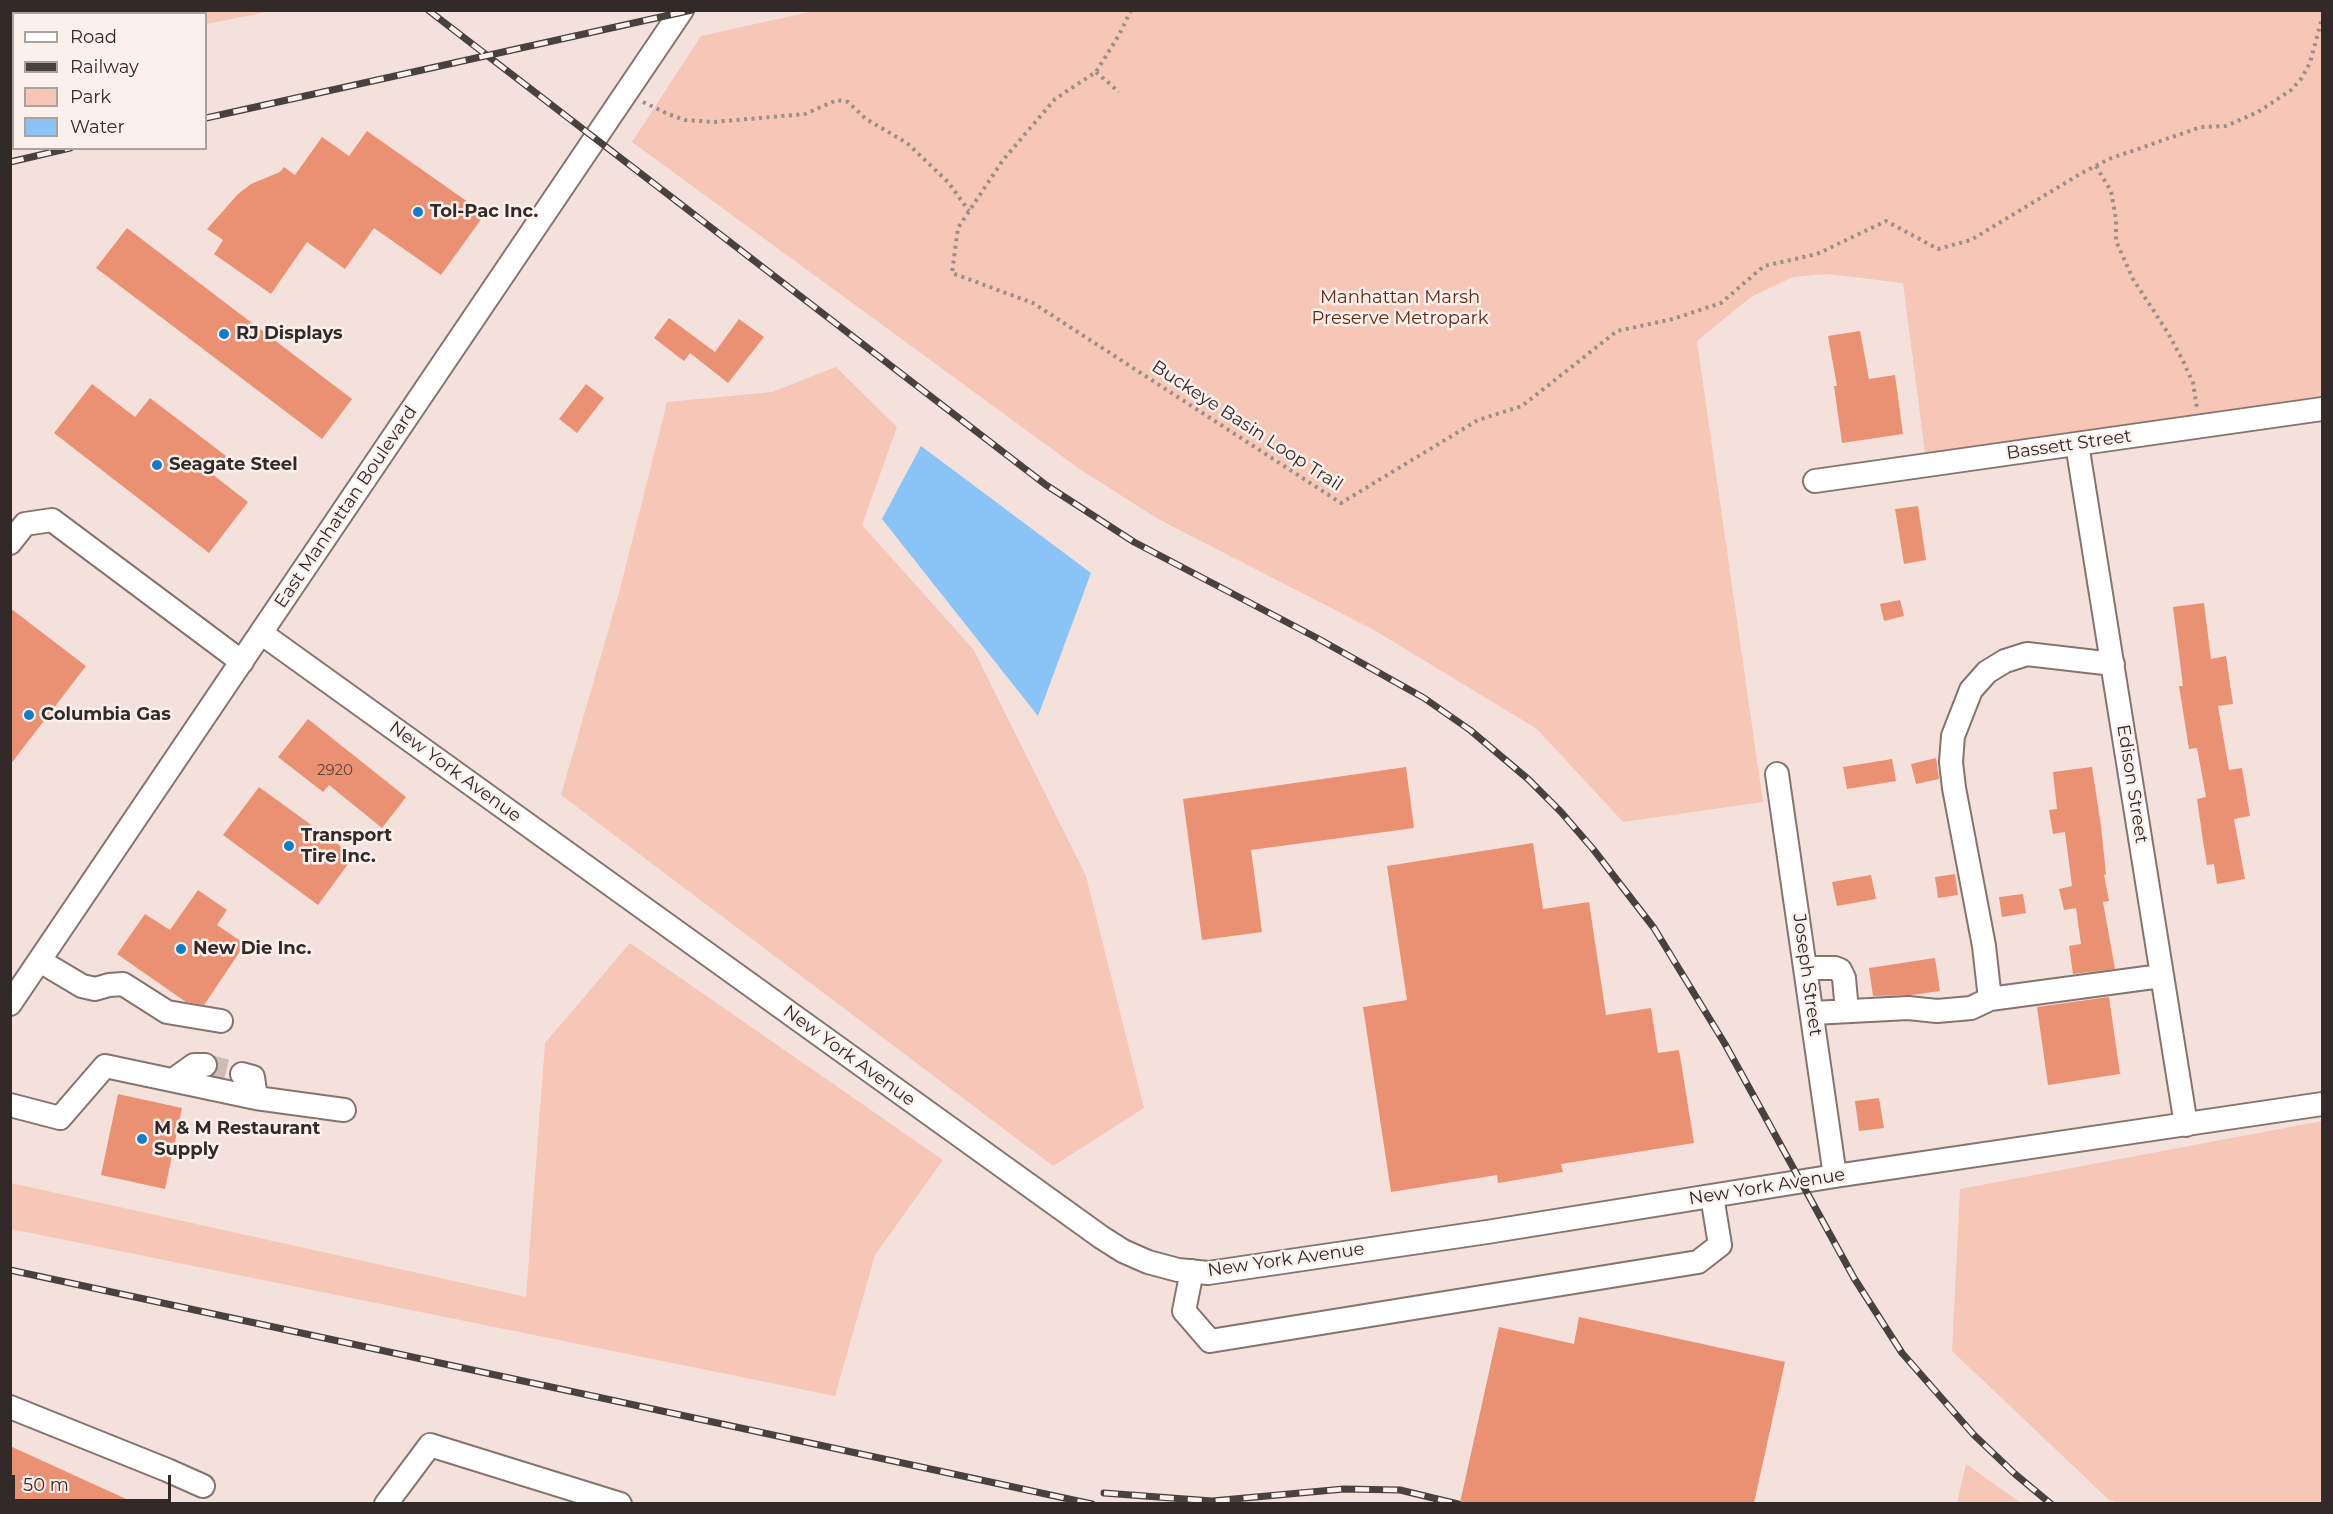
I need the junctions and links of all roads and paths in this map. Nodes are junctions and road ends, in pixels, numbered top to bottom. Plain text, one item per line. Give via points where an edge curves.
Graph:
1 (682, 10) edge
2 (1131, 10) edge
3 (2322, 18) edge
4 (1096, 72) junction
5 (1119, 92) dead end
6 (626, 93) junction
7 (2096, 166) junction
8 (969, 211) junction
9 (2322, 409) edge
10 (2201, 426) junction
11 (2077, 444) junction
12 (1815, 480) dead end
13 (10, 543) edge
14 (261, 633) junction
15 (242, 662) junction
16 (2114, 664) junction
17 (1777, 774) dead end
18 (40, 961) junction
19 (1806, 968) junction
20 (2161, 976) junction
21 (1989, 999) junction
22 (10, 1004) edge
23 (1847, 1011) junction
24 (1813, 1013) junction
25 (221, 1021) dead end
26 (205, 1065) tunnel mouth
27 (242, 1074) tunnel mouth
28 (173, 1080) junction
29 (256, 1098) junction
30 (2322, 1104) edge
31 (10, 1105) edge
32 (344, 1110) dead end
33 (2186, 1125) junction
34 (1835, 1176) junction
35 (1712, 1196) junction
36 (1192, 1271) junction
37 (10, 1407) edge
38 (203, 1486) dead end
39 (386, 1503) edge
40 (620, 1503) edge

1 - 6 street, East Manhattan Boulevard
2 - 4 path, Buckeye Basin Loop Trail
3 - 7 path, Buckeye Basin Loop Trail via 2310,63 2301,79 2258,112 2226,126 2201,127
4 - 5 path
4 - 8 path, Buckeye Basin Loop Trail via 1055,99 1003,160
6 - 8 path via 685,120 714,122 805,114 837,100 848,102 866,119 907,143 948,182
6 - 14 street, East Manhattan Boulevard
7 - 8 path, Buckeye Basin Loop Trail via 1971,240 1938,249 1886,221 1817,254 1764,266 1721,303 1617,331 1522,406 1478,420 1341,503 1033,303 952,273 958,228
7 - 10 path via 2111,191 2116,241 2133,279 2168,333 2193,383
9 - 10 street, Bassett Street
10 - 11 street, Bassett Street
11 - 12 street, Bassett Street
11 - 16 street, Edison Street
13 - 15 street via 26,524 52,520
14 - 15 street, East Manhattan Boulevard
14 - 36 street, New York Avenue via 1101,1237 1148,1262
15 - 18 street, East Manhattan Boulevard
16 - 20 street, Edison Street
16 - 21 street via 2027,654 2005,661 1987,672 1971,690 1960,714 1953,736 1954,788 1984,946
17 - 19 street, Joseph Street
18 - 22 street, East Manhattan Boulevard
18 - 25 street via 82,986 95,989 123,984 167,1012
19 - 23 street via 1840,970
19 - 24 street, Joseph Street
20 - 21 street
20 - 33 street, Edison Street
21 - 23 street via 1971,1008 1937,1011
23 - 24 street
24 - 34 street, Joseph Street
26 - 28 street via 194,1065
27 - 29 street via 253,1077
28 - 29 street
28 - 31 street via 105,1066 60,1118
29 - 32 street
30 - 33 street, New York Avenue
33 - 34 street, New York Avenue
34 - 35 street, New York Avenue
35 - 36 street, New York Avenue via 1243,1268
35 - 36 street via 1720,1245 1698,1262 1210,1341 1184,1311
37 - 38 street
39 - 40 street via 430,1445

